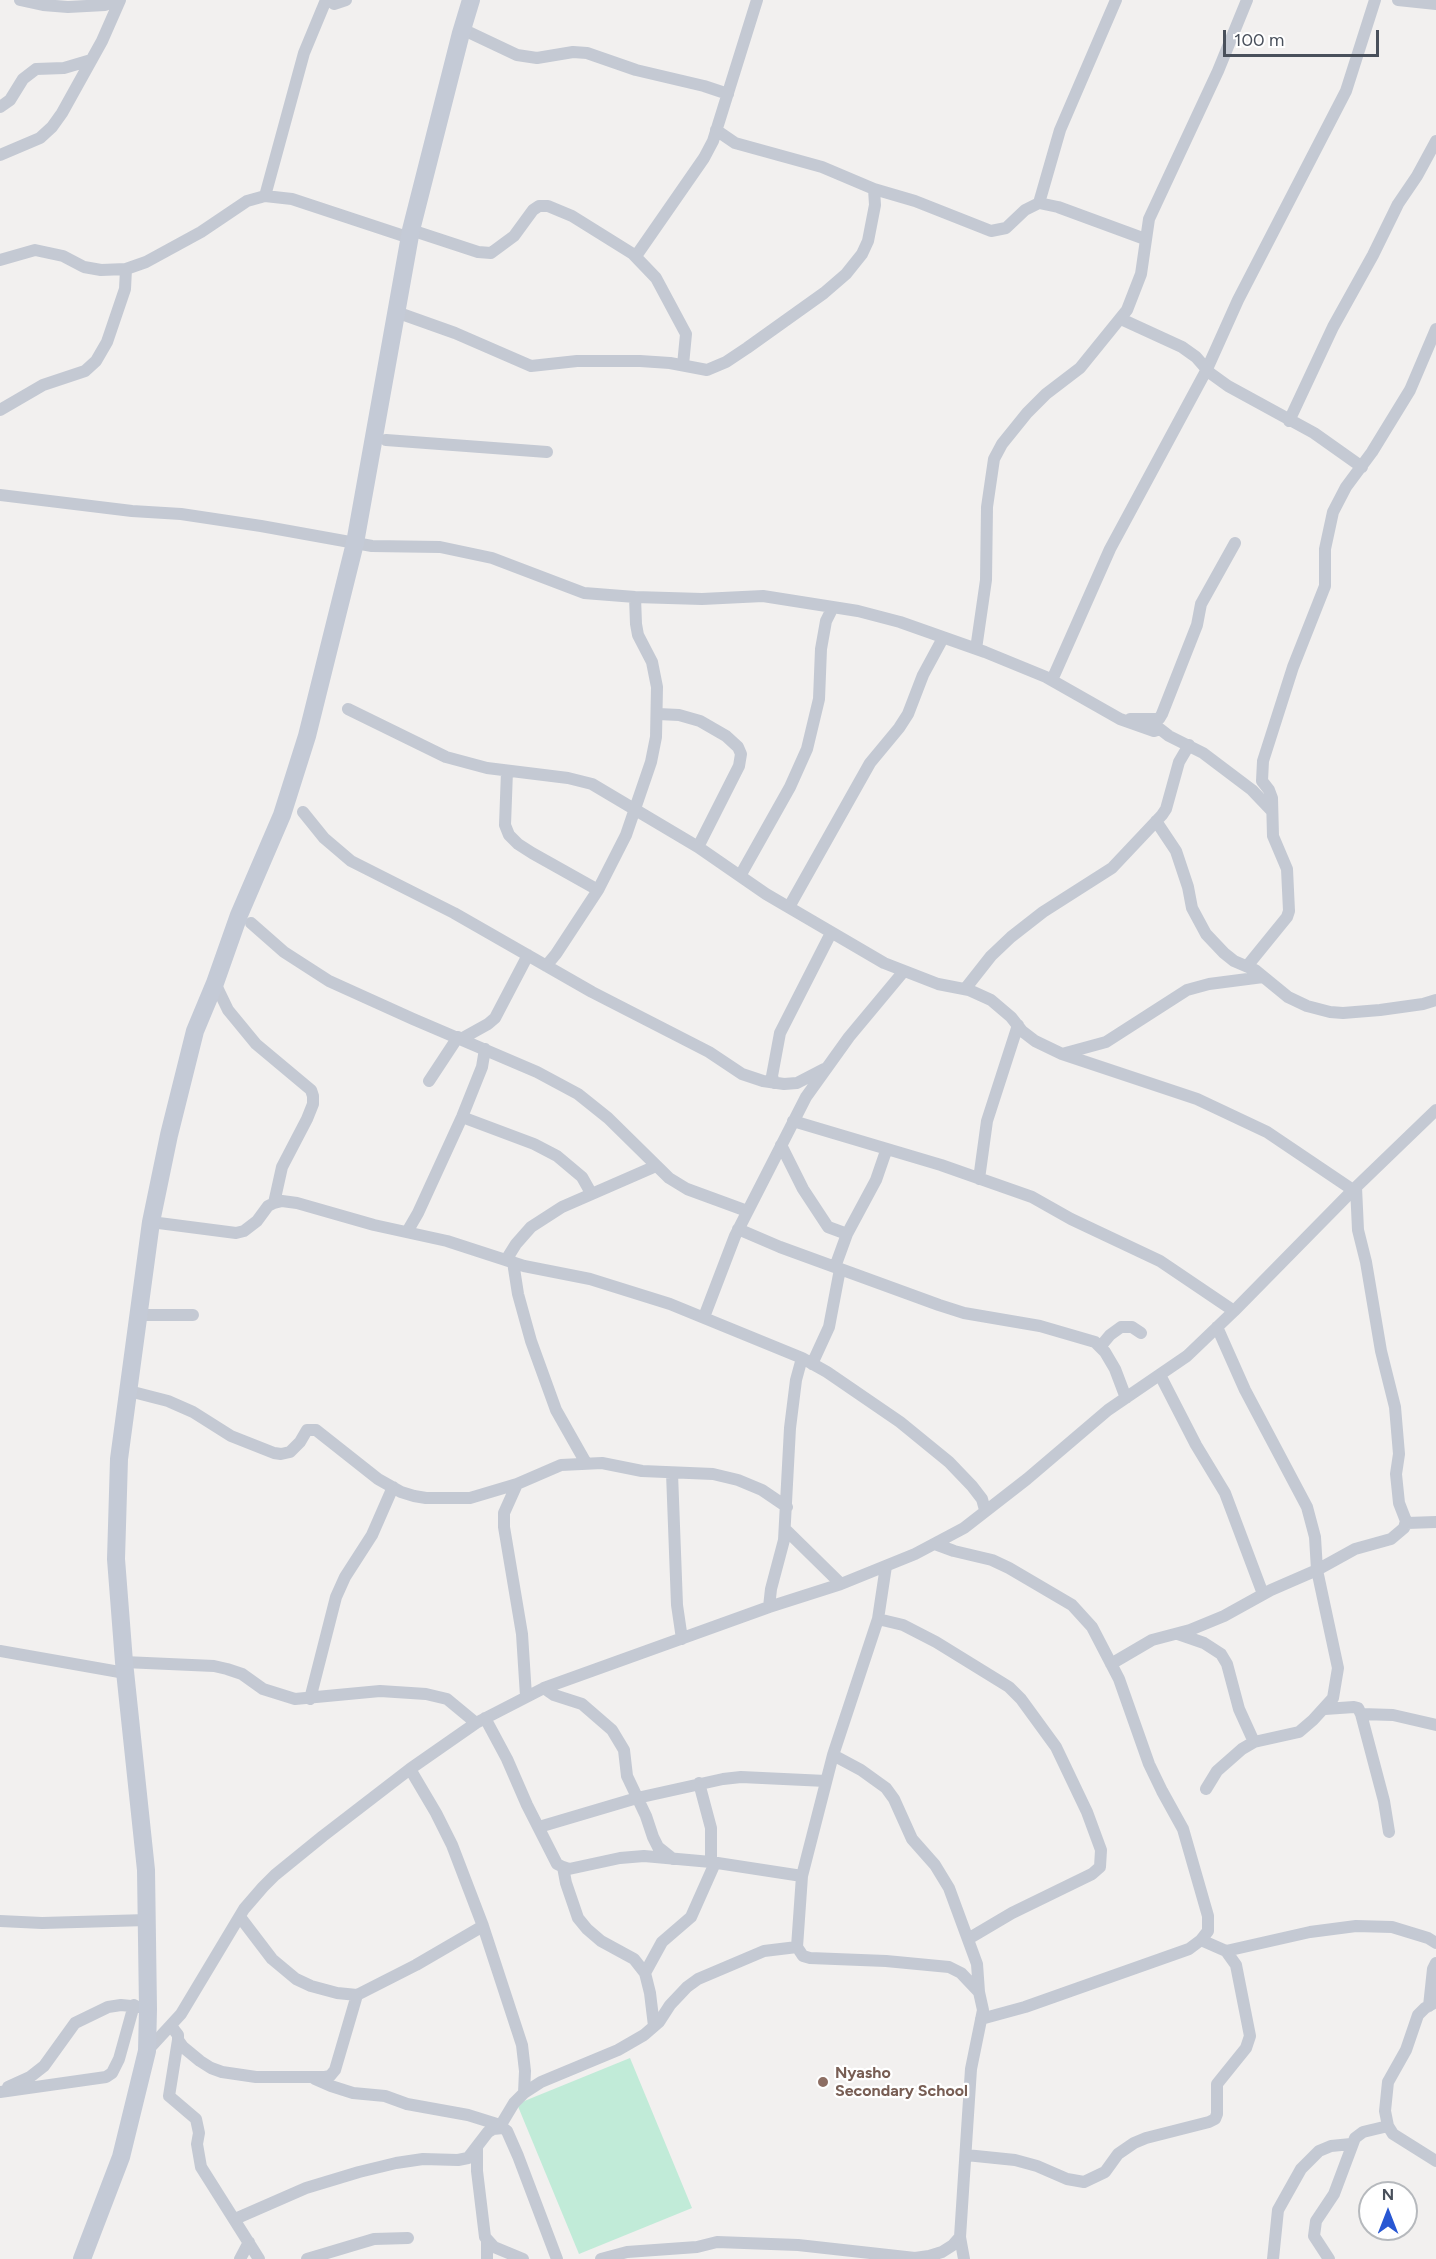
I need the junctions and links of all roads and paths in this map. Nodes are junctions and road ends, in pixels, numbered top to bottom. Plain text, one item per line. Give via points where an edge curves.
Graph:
1 (20, 0) edge
2 (119, 0) edge
3 (471, 0) edge
4 (756, 0) edge
5 (1116, 0) edge
6 (1247, 0) edge
7 (1375, 0) edge
8 (1398, 0) edge
9 (335, 1) edge
10 (1436, 4) edge
11 (462, 29) junction
12 (91, 60) junction
13 (728, 94) junction
14 (0, 107) edge
15 (716, 130) junction
16 (1436, 141) edge
17 (0, 154) edge
18 (874, 189) junction
19 (265, 196) junction
20 (1039, 203) junction
21 (410, 234) junction
22 (1145, 238) junction
23 (636, 256) junction
24 (0, 260) edge
25 (126, 269) junction
26 (396, 312) junction
27 (1121, 319) junction
28 (1436, 328) edge
29 (683, 365) junction
30 (1207, 369) junction
31 (0, 410) edge
32 (1289, 421) junction
33 (386, 440) dead end
34 (547, 452) dead end
35 (1362, 467) junction
36 (0, 495) edge
37 (355, 543) junction
38 (1235, 543) dead end
39 (635, 597) junction
40 (833, 607) junction
41 (943, 638) junction
42 (976, 649) junction
43 (1052, 680) junction
44 (348, 709) dead end
45 (658, 714) junction
46 (1120, 718) junction
47 (1189, 745) junction
48 (507, 771) junction
49 (634, 808) junction
50 (1272, 811) junction
51 (303, 812) dead end
52 (1155, 821) junction
53 (698, 847) junction
54 (740, 876) junction
55 (598, 890) junction
56 (789, 908) junction
57 (251, 923) dead end
58 (831, 933) junction
59 (528, 955) junction
60 (1248, 965) junction
61 (546, 966) junction
62 (904, 971) junction
63 (1263, 977) junction
64 (215, 983) junction
65 (965, 989) junction
66 (1436, 999) edge
67 (495, 1018) junction
68 (1018, 1025) junction
69 (460, 1038) junction
70 (487, 1049) junction
71 (1062, 1054) junction
72 (824, 1069) junction
73 (429, 1082) dead end
74 (774, 1083) junction
75 (1436, 1110) edge
76 (462, 1117) junction
77 (793, 1121) junction
78 (781, 1145) junction
79 (886, 1151) junction
80 (656, 1166) junction
81 (979, 1179) junction
82 (1354, 1188) junction
83 (591, 1193) junction
84 (274, 1203) junction
85 (747, 1211) junction
86 (151, 1222) junction
87 (738, 1229) junction
88 (407, 1232) junction
89 (847, 1234) junction
90 (510, 1261) junction
91 (837, 1268) junction
92 (1234, 1311) junction
93 (138, 1315) junction
94 (193, 1315) dead end
95 (704, 1317) junction
96 (1217, 1327) junction
97 (1141, 1333) dead end
98 (1100, 1347) junction
99 (807, 1361) junction
100 (1160, 1375) junction
101 (129, 1391) junction
102 (1126, 1398) junction
103 (586, 1463) junction
104 (672, 1473) junction
105 (517, 1484) junction
106 (393, 1487) junction
107 (787, 1507) junction
108 (985, 1510) junction
109 (1436, 1522) edge
110 (1406, 1525) junction
111 (785, 1529) junction
112 (936, 1544) junction
113 (886, 1566) junction
114 (1317, 1570) junction
115 (841, 1584) junction
116 (1263, 1594) junction
117 (770, 1607) junction
118 (878, 1618) junction
119 (1174, 1633) junction
120 (682, 1639) junction
121 (0, 1651) edge
122 (1111, 1664) junction
123 (125, 1668) junction
124 (544, 1688) junction
125 (526, 1696) junction
126 (310, 1698) junction
127 (1325, 1708) junction
128 (1361, 1713) junction
129 (480, 1721) junction
130 (1436, 1725) edge
131 (1254, 1742) junction
132 (833, 1755) junction
133 (410, 1769) junction
134 (826, 1781) junction
135 (699, 1783) junction
136 (1206, 1789) dead end
137 (637, 1798) junction
138 (539, 1827) junction
139 (1389, 1832) dead end
140 (673, 1859) junction
141 (713, 1862) junction
142 (563, 1867) junction
143 (802, 1876) junction
144 (240, 1917) junction
145 (147, 1920) junction
146 (0, 1921) edge
147 (483, 1926) junction
148 (968, 1938) junction
149 (1201, 1940) junction
150 (1436, 1943) edge
151 (797, 1947) junction
152 (1226, 1951) junction
153 (1436, 1964) edge
154 (645, 1973) junction
155 (979, 1992) junction
156 (357, 1995) junction
157 (1432, 2004) edge
158 (141, 2007) junction
159 (981, 2019) junction
160 (171, 2026) junction
161 (654, 2026) junction
162 (178, 2040) junction
163 (147, 2051) junction
164 (315, 2079) junction
165 (0, 2091) edge
166 (524, 2093) junction
167 (500, 2126) junction
168 (1388, 2126) junction
169 (1351, 2144) junction
170 (477, 2148) junction
171 (966, 2155) junction
172 (1436, 2161) edge
173 (235, 2219) junction
174 (960, 2237) junction
175 (408, 2238) dead end
176 (249, 2242) junction
177 (487, 2242) junction
178 (798, 2245) junction
179 (861, 2256) edge
180 (82, 2259) edge
181 (240, 2259) edge
182 (259, 2259) edge
183 (307, 2259) edge
184 (487, 2259) edge
185 (523, 2259) edge
186 (558, 2259) edge
187 (601, 2259) edge
188 (797, 2259) edge
189 (964, 2259) edge
190 (1273, 2259) edge
191 (1329, 2259) edge

1 - 2 street via 68,7 105,5
2 - 12 street
3 - 11 main road
4 - 13 street
5 - 20 street via 1060,130
6 - 22 street via 1149,219
7 - 30 street via 1346,91 1233,309
8 - 10 street
9 - 19 street via 304,53
11 - 13 street via 517,55 537,58 587,52 636,70
11 - 21 main road
12 - 14 street via 64,68 36,69
12 - 17 street via 52,127 40,138
13 - 15 street
15 - 18 street via 735,143 822,167
15 - 23 street via 707,153
16 - 32 street via 1333,327
18 - 20 street via 991,231 1006,228 1024,210
18 - 29 street via 868,241 846,274 726,362 707,370
19 - 21 street via 292,199
19 - 25 street via 247,201 201,232
20 - 22 street
21 - 23 street via 491,253 514,236 533,210 548,206 572,216
21 - 26 main road
22 - 27 street via 1138,283
23 - 29 street via 656,278 683,326
24 - 25 street via 35,250 63,256 84,267
25 - 31 street via 125,289 107,342 96,361 85,371 43,385
26 - 29 street via 531,366 577,361 658,361
26 - 37 main road
27 - 30 street via 1182,347
27 - 42 street via 1080,368 1027,413 994,459 987,507 986,580
28 - 35 street via 1410,390
30 - 32 street via 1228,386
30 - 43 street via 1110,549
32 - 35 street
33 - 34 street
35 - 50 street via 1333,512 1325,549 1325,586 1293,667 1263,761 1262,781 1271,794
36 - 37 street via 181,514
37 - 39 street via 467,552 584,593
37 - 64 main road via 290,793
38 - 46 street via 1202,604 1162,714 1159,718
39 - 40 street via 762,596
39 - 45 street via 638,635 656,673
40 - 41 street via 900,622
40 - 54 street via 822,640 819,699 807,749
41 - 42 street
41 - 56 street via 908,714 870,763
42 - 43 street
43 - 46 street
44 - 48 street via 446,757
45 - 49 street via 651,762
45 - 53 street via 700,722 726,736 741,754 739,766
46 - 47 street via 1154,731 1160,729
47 - 50 street via 1252,790
47 - 52 street via 1179,762 1166,809
48 - 49 street via 592,784
48 - 55 street via 504,825 509,835 532,853
49 - 53 street
49 - 55 street via 626,835
50 - 60 street via 1273,836 1287,869 1289,911
51 - 59 street via 324,838 351,861
52 - 60 street via 1176,851 1192,908 1206,934 1234,961
52 - 65 street via 1112,868 1011,937 990,956
53 - 54 street
54 - 56 street
55 - 61 street
56 - 58 street
57 - 69 street via 284,952 329,981
58 - 62 street
58 - 74 street via 780,1033
59 - 61 street
59 - 67 street
60 - 63 street
61 - 74 street via 709,1052 742,1074
62 - 65 street
62 - 72 street
63 - 66 street via 1288,997 1330,1012 1380,1010
63 - 71 street via 1187,990 1106,1042
64 - 84 street via 228,1010 256,1044 314,1096 307,1119 282,1167
64 - 86 main road via 195,1031
65 - 68 street via 991,1000
67 - 69 street
67 - 70 street
68 - 71 street via 1035,1041
68 - 81 street via 987,1121
69 - 70 street
69 - 73 street
70 - 76 street
70 - 80 street via 578,1094
71 - 82 street via 1197,1099 1267,1132
72 - 74 street via 797,1083
72 - 77 street
75 - 82 street
76 - 83 street via 556,1156 582,1177
76 - 88 street
77 - 78 street
77 - 79 street
78 - 85 street
78 - 89 street via 828,1227
79 - 81 street
79 - 89 street via 876,1180
80 - 83 street
80 - 85 street via 687,1188
81 - 92 street via 1032,1197 1160,1261
82 - 92 street
82 - 110 street via 1358,1230 1395,1407 1397,1484
83 - 90 street via 531,1227 516,1244
84 - 86 street via 257,1221 236,1233
84 - 88 street via 306,1205
85 - 87 street
86 - 93 main road
87 - 91 street
87 - 95 street
88 - 90 street
89 - 91 street
90 - 95 street via 590,1279
90 - 103 street via 531,1341 556,1410
91 - 98 street via 964,1313 1077,1335
91 - 99 street via 829,1327
92 - 96 street
93 - 94 street
93 - 101 main road
95 - 99 street
96 - 100 street
96 - 114 street via 1307,1508 1315,1537
97 - 98 street via 1132,1327 1121,1327
98 - 102 street via 1115,1369
99 - 107 street via 796,1380
99 - 108 street via 900,1422 949,1462 982,1499
100 - 102 street
100 - 116 street via 1225,1493
101 - 106 street via 168,1401 231,1436 274,1453 290,1452 307,1430 316,1430
101 - 123 main road via 119,1458 116,1559
102 - 108 street
103 - 104 street
103 - 105 street via 561,1465
104 - 107 street via 713,1474 738,1480
104 - 120 street
105 - 106 street via 471,1498 447,1499 414,1496
105 - 125 street via 506,1507 504,1527 521,1624
106 - 126 street via 372,1535 336,1597
107 - 111 street
108 - 112 street
109 - 110 street
110 - 114 street via 1392,1539 1354,1548
111 - 115 street
111 - 117 street
112 - 113 street
112 - 122 street via 992,1560 1072,1605 1092,1627
113 - 115 street
113 - 118 street
114 - 116 street
114 - 127 street via 1338,1668 1333,1698
115 - 117 street
116 - 119 street via 1207,1624
117 - 120 street
118 - 132 street
118 - 148 street via 903,1625 936,1642 1021,1698 1056,1748 1101,1850 1100,1867 1092,1874
119 - 122 street via 1152,1640
119 - 131 street via 1204,1643 1221,1654
120 - 124 street
121 - 123 street
122 - 149 street via 1149,1764 1183,1828 1208,1916 1208,1930
123 - 126 street via 214,1666 242,1674 274,1693 295,1699
123 - 145 main road via 146,1870
124 - 125 street
124 - 137 street via 582,1704 612,1730 624,1750 627,1776
125 - 129 street
126 - 129 street via 380,1691 426,1694 447,1699
127 - 128 street via 1354,1707
127 - 131 street via 1299,1732
128 - 130 street via 1393,1715
128 - 139 street
129 - 133 street
129 - 138 street via 507,1758
131 - 136 street via 1228,1759
132 - 134 street
132 - 148 street via 886,1788 912,1839 949,1888
133 - 144 street via 275,1875
133 - 147 street via 452,1845
134 - 135 street via 741,1777
134 - 143 street
135 - 137 street
135 - 141 street via 711,1828
137 - 138 street
137 - 140 street via 658,1847
138 - 142 street via 557,1863
140 - 141 street
140 - 142 street via 644,1856
141 - 143 street
141 - 154 street via 691,1917 662,1942
142 - 154 street via 578,1918 602,1941 634,1959
143 - 151 street
144 - 156 street via 272,1959 296,1978 311,1986
144 - 160 street
145 - 146 street
145 - 158 main road
147 - 156 street
147 - 166 street via 522,2045
148 - 155 street via 978,1964
149 - 152 street
149 - 159 street via 1189,1949 1105,1980
150 - 152 street via 1392,1927 1356,1926
151 - 155 street via 799,1953 810,1958 949,1967 961,1973
151 - 161 street via 764,1951 698,1979
152 - 171 street via 1236,1965 1250,2036 1246,2048 1217,2084 1215,2119 1134,2143 1118,2154 1105,2172 1084,2182 1015,2160
153 - 157 street
154 - 161 street
155 - 159 street
156 - 164 street via 335,2070 330,2076
157 - 168 street via 1418,2015 1406,2050 1388,2082
158 - 163 main road
158 - 165 street via 108,2007 75,2023 44,2066
158 - 165 street via 119,2058 106,2077
159 - 171 street via 971,2068
160 - 162 street
160 - 163 street
161 - 166 street via 618,2050 557,2074
162 - 164 street via 200,2061 222,2072
162 - 173 street via 170,2096 196,2118 201,2167
163 - 180 main road via 121,2157
164 - 167 street via 353,2093 385,2096
166 - 167 street
167 - 170 street via 488,2132
167 - 186 street via 507,2131
168 - 169 street via 1363,2132
168 - 172 street via 1393,2134
169 - 190 street via 1319,2151 1301,2169 1278,2210
169 - 191 street via 1334,2194 1314,2227 1314,2236
170 - 173 street via 465,2159 396,2163 306,2188
170 - 177 street
171 - 174 street
173 - 176 street
174 - 179 street via 953,2245 929,2256
174 - 189 street
175 - 183 street via 374,2239
176 - 181 street
176 - 182 street
177 - 184 street
177 - 185 street
178 - 179 street
178 - 187 street via 717,2242 627,2252
178 - 188 street

